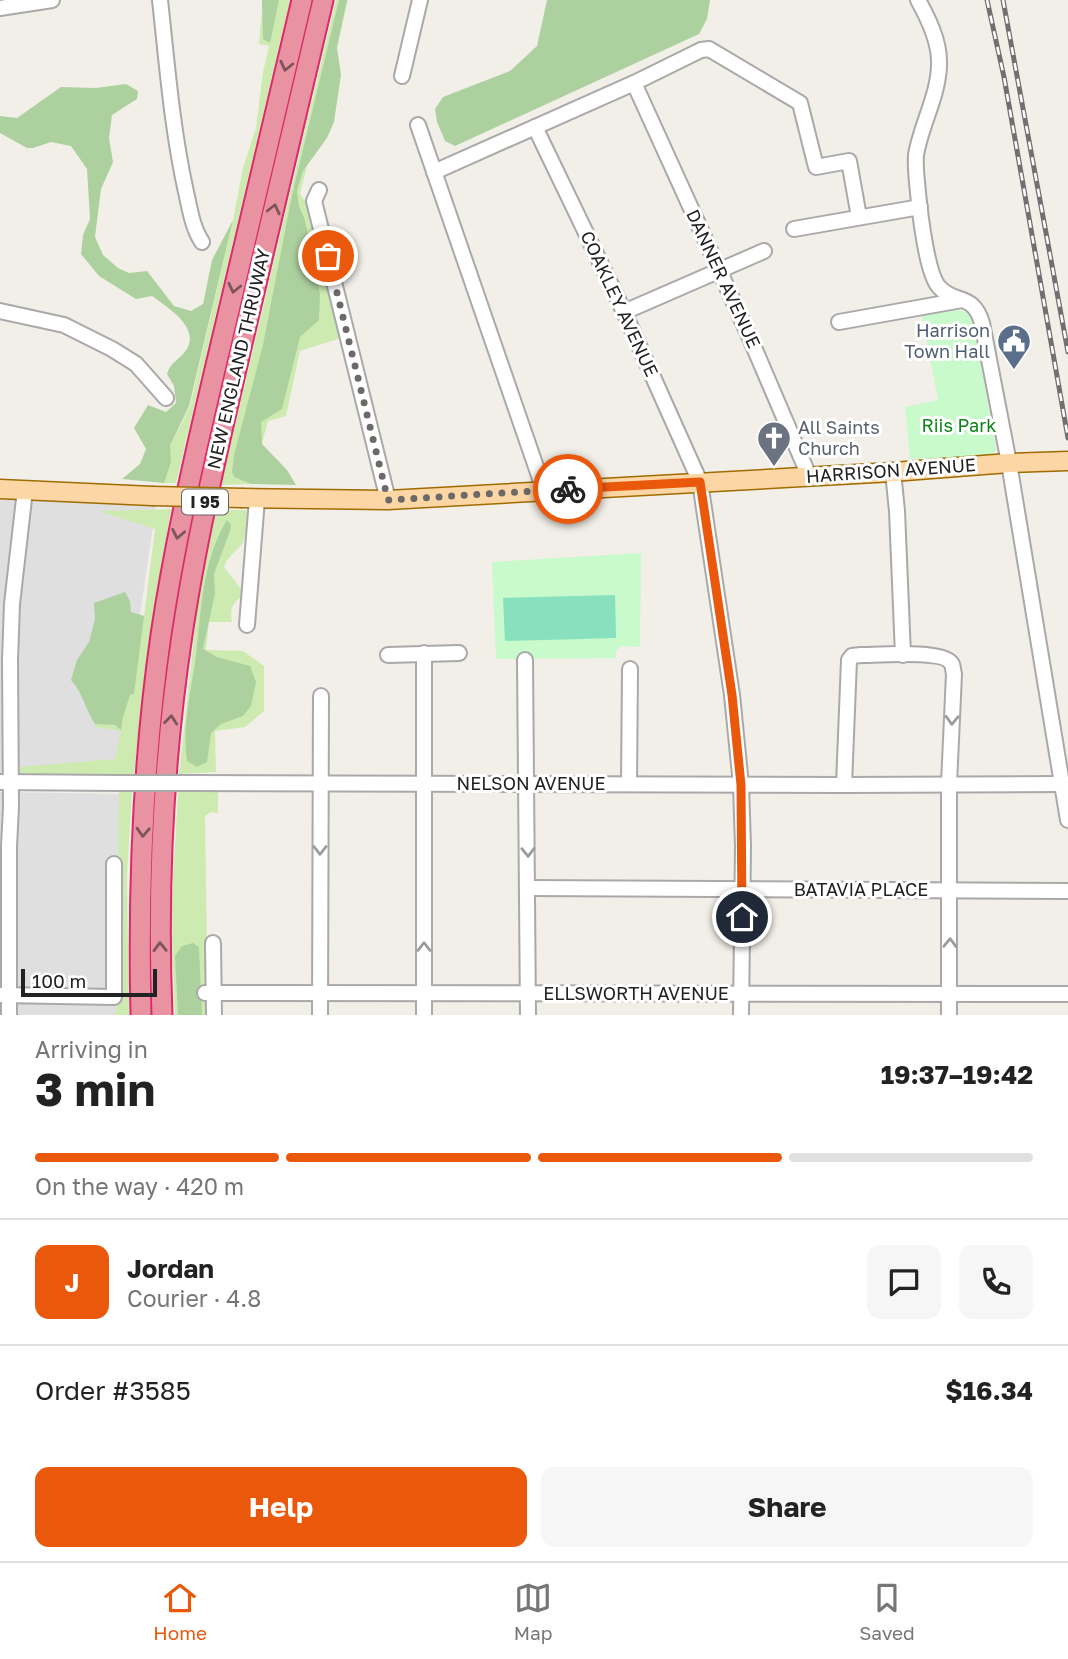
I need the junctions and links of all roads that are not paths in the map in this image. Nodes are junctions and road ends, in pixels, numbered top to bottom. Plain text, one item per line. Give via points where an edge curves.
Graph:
1 (52, 0) edge
2 (160, 0) edge
3 (302, 0) edge
4 (323, 0) edge
5 (420, 0) edge
6 (918, 0) edge
7 (0, 8) edge
8 (402, 76) dead end
9 (634, 83) junction
10 (418, 125) dead end
11 (535, 127) junction
12 (434, 172) junction
13 (319, 190) dead end
14 (920, 207) junction
15 (859, 217) junction
16 (794, 229) dead end
17 (202, 242) dead end
18 (764, 251) dead end
19 (719, 272) junction
20 (964, 299) junction
21 (0, 311) edge
22 (624, 312) junction
23 (839, 322) dead end
24 (166, 398) dead end
25 (1068, 461) edge
26 (1009, 463) junction
27 (893, 472) junction
28 (809, 476) junction
29 (700, 482) junction
30 (0, 489) edge
31 (25, 490) junction
32 (544, 490) junction
33 (250, 498) junction
34 (388, 500) junction
35 (247, 625) dead end
36 (424, 653) junction
37 (458, 653) dead end
38 (388, 655) dead end
39 (903, 655) junction
40 (525, 660) dead end
41 (630, 669) dead end
42 (321, 696) dead end
43 (6, 782) edge
44 (320, 782) junction
45 (424, 783) junction
46 (527, 784) junction
47 (629, 784) junction
48 (949, 784) junction
49 (1062, 784) junction
50 (741, 785) junction
51 (845, 785) junction
52 (1068, 820) edge
53 (114, 864) dead end
54 (4, 888) edge
55 (528, 888) junction
56 (951, 890) junction
57 (743, 891) junction
58 (1068, 891) edge
59 (213, 943) dead end
60 (209, 993) junction
61 (320, 993) junction
62 (424, 993) junction
63 (528, 993) junction
64 (1068, 994) edge
65 (4, 995) edge
66 (741, 995) junction
67 (949, 995) junction
68 (9, 1015) edge
69 (141, 1015) edge
70 (162, 1015) edge
71 (214, 1015) edge
72 (320, 1015) edge
73 (424, 1015) edge
74 (528, 1015) edge
75 (741, 1015) edge
76 (949, 1015) edge

1 - 7 street
2 - 17 street via 183,179 195,231
3 -> 69 highway, NEW ENGLAND THRUWAY / I 95 via 171,571 145,788
70 -> 4 highway, NEW ENGLAND THRUWAY / I 95 via 164,813 185,615 211,474
5 - 8 street
6 - 14 street via 939,60 916,156
9 - 11 street
9 - 15 street via 706,49 713,51 800,103 816,167 849,161
9 - 19 street, DANNER AVENUE
10 - 12 street
11 - 12 street
11 - 22 street, COAKLEY AVENUE
12 - 32 street
13 - 34 street via 314,201
14 - 15 street
14 - 20 street via 934,279 942,290
15 - 16 street
18 - 19 street
19 - 22 street
19 - 28 street, DANNER AVENUE
20 - 23 street
20 - 26 street via 976,307 982,323
21 - 24 street via 64,325 112,349 136,364
22 - 29 street, COAKLEY AVENUE
25 - 26 main road, HARRISON AVENUE
26 - 27 main road, HARRISON AVENUE
26 - 49 street
27 - 28 main road, HARRISON AVENUE
27 - 39 street
28 - 29 main road, HARRISON AVENUE
29 - 32 main road, HARRISON AVENUE
29 - 50 street, COAKLEY AVENUE
30 - 31 main road, HARRISON AVENUE
31 - 33 main road, HARRISON AVENUE, bridge
31 - 43 street via 12,604
32 - 34 main road, HARRISON AVENUE
33 - 34 main road, HARRISON AVENUE
33 - 35 street
36 - 37 street
36 - 38 street
36 - 45 street
39 -> 48 street via 936,655 952,664
39 - 51 street via 852,656 849,660
40 - 46 street
41 - 47 street
42 - 44 street
43 - 44 street, NELSON AVENUE, bridge
43 - 54 street
44 - 45 street, NELSON AVENUE
44 -> 61 street
45 - 46 street, NELSON AVENUE
62 -> 45 street
46 - 47 street, NELSON AVENUE
46 -> 55 street
47 - 50 street, NELSON AVENUE
48 - 49 street, NELSON AVENUE
48 - 51 street, NELSON AVENUE
48 - 56 street
49 - 52 street
50 - 51 street, NELSON AVENUE
50 - 57 street, COAKLEY AVENUE
53 - 65 street via 114,997
54 - 65 street
55 - 57 street, BATAVIA PLACE
55 - 63 street
56 - 57 street, BATAVIA PLACE
56 - 58 street, BATAVIA PLACE
67 -> 56 street
57 - 66 street, COAKLEY AVENUE
59 - 60 street
60 - 61 street, ELLSWORTH AVENUE
60 - 71 street
61 - 62 street, ELLSWORTH AVENUE
61 - 72 street
62 - 63 street, ELLSWORTH AVENUE
62 - 73 street
63 - 66 street, ELLSWORTH AVENUE
63 - 74 street
64 - 67 street, ELLSWORTH AVENUE
65 - 68 street
66 - 67 street, ELLSWORTH AVENUE
66 - 75 street, COAKLEY AVENUE
67 - 76 street

